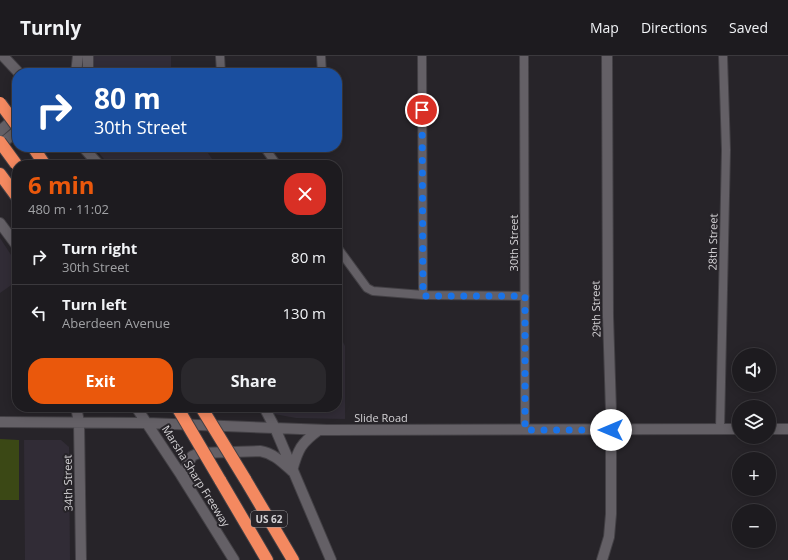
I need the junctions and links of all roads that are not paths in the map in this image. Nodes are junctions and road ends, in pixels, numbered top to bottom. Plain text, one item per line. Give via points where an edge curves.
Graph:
1 (4, 56) edge
2 (78, 56) edge
3 (88, 56) edge
4 (220, 56) edge
5 (322, 56) edge
6 (422, 56) edge
7 (524, 56) edge
8 (607, 56) edge
9 (723, 56) edge
10 (14, 68) edge
11 (77, 68) edge
12 (88, 68) edge
13 (221, 68) edge
14 (322, 68) edge
15 (0, 103) edge
16 (12, 119) edge
17 (12, 120) edge
18 (0, 131) edge
19 (12, 135) edge
20 (0, 144) edge
21 (87, 152) edge
22 (13, 160) edge
23 (94, 160) edge
24 (1, 175) edge
25 (12, 190) edge
26 (0, 223) edge
27 (12, 239) edge
28 (342, 254) edge
29 (423, 296) junction
30 (525, 296) junction
31 (77, 412) edge
32 (139, 412) edge
33 (180, 412) edge
34 (204, 412) edge
35 (267, 412) edge
36 (0, 422) edge
37 (79, 422) junction
38 (147, 423) junction
39 (275, 428) junction
40 (720, 429) junction
41 (732, 429) edge
42 (776, 429) edge
43 (788, 429) edge
44 (319, 430) junction
45 (525, 430) junction
46 (611, 430) junction
47 (292, 471) junction
48 (191, 491) junction
49 (81, 560) edge
50 (234, 560) edge
51 (267, 560) edge
52 (293, 560) edge
53 (331, 560) edge
54 (602, 560) edge

1 - 10 main road
2 - 11 main road
3 - 12 main road
4 - 13 street
5 - 14 street
6 - 29 street
7 - 30 street, 30th Street
8 - 46 main road, 29th Street
9 - 40 street, 28th Street via 726,150
15 - 16 highway, bridge
17 - 18 main road
19 - 20 main road
20 - 22 highway, bridge
21 - 23 main road
24 - 25 highway
26 - 27 main road
28 - 29 street via 367,288 373,291
29 - 30 street
30 - 45 street, 30th Street
31 - 37 main road, 34th Street
32 - 38 main road, Marsha Sharp Freeway
33 - 51 highway, Marsha Sharp Freeway / US 62, bridge
34 - 52 highway, US 62, bridge
35 - 39 main road
36 - 37 main road, Slide Road
37 - 38 main road, Slide Road
37 - 49 main road, 34th Street
38 - 39 main road, Slide Road
38 - 48 main road, Marsha Sharp Freeway
39 - 44 main road, Slide Road
39 - 47 main road
40 - 41 main road, Slide Road
40 - 46 main road, Slide Road
42 - 43 main road
44 - 45 main road, Slide Road
44 - 47 main road via 305,440 298,450
45 - 46 main road, Slide Road
46 - 54 main road, 29th Street via 611,514 609,537
47 - 48 main road via 268,452 199,453 192,456 186,468
47 - 53 main road
48 - 50 main road, Marsha Sharp Freeway

